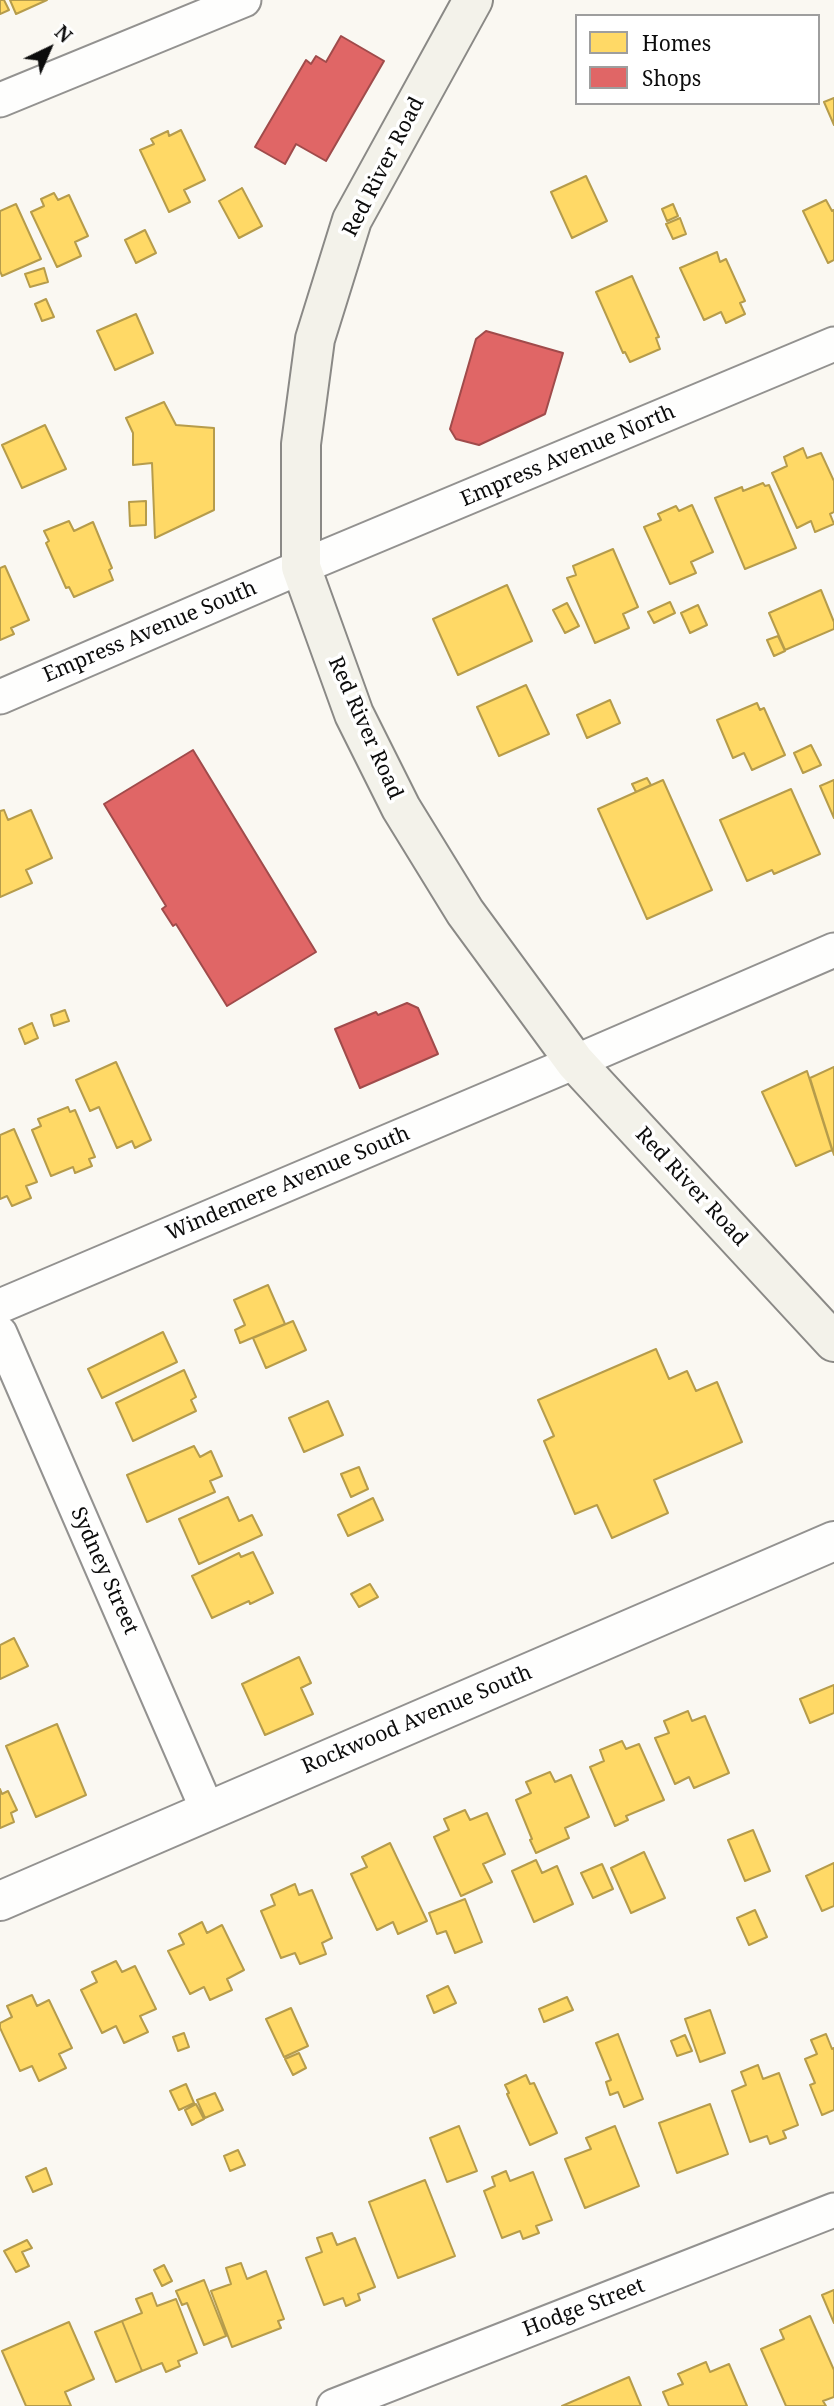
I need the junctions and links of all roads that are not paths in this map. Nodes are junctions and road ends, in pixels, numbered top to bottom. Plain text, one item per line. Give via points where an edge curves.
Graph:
1 (244, 0) edge
2 (473, 0) edge
3 (0, 100) edge
4 (834, 344) edge
5 (301, 567) junction
6 (0, 697) edge
7 (834, 950) edge
8 (575, 1062) junction
9 (0, 1306) edge
10 (0, 1333) edge
11 (834, 1342) edge
12 (834, 1541) edge
13 (207, 1809) junction
14 (0, 1900) edge
15 (834, 2210) edge
16 (334, 2406) edge

1 - 3 street
2 - 5 main road, Red River Road via 352,220 315,339 301,444
4 - 5 street, Empress Avenue North
5 - 6 street, Empress Avenue South
5 - 8 main road, Red River Road via 354,714 401,808 465,912
7 - 8 street, Windemere Avenue South
8 - 9 street, Windemere Avenue South
8 - 11 main road, Red River Road
10 - 13 street, Sydney Street
12 - 13 street, Rockwood Avenue South
13 - 14 street, Rockwood Avenue South
15 - 16 street, Hodge Street

